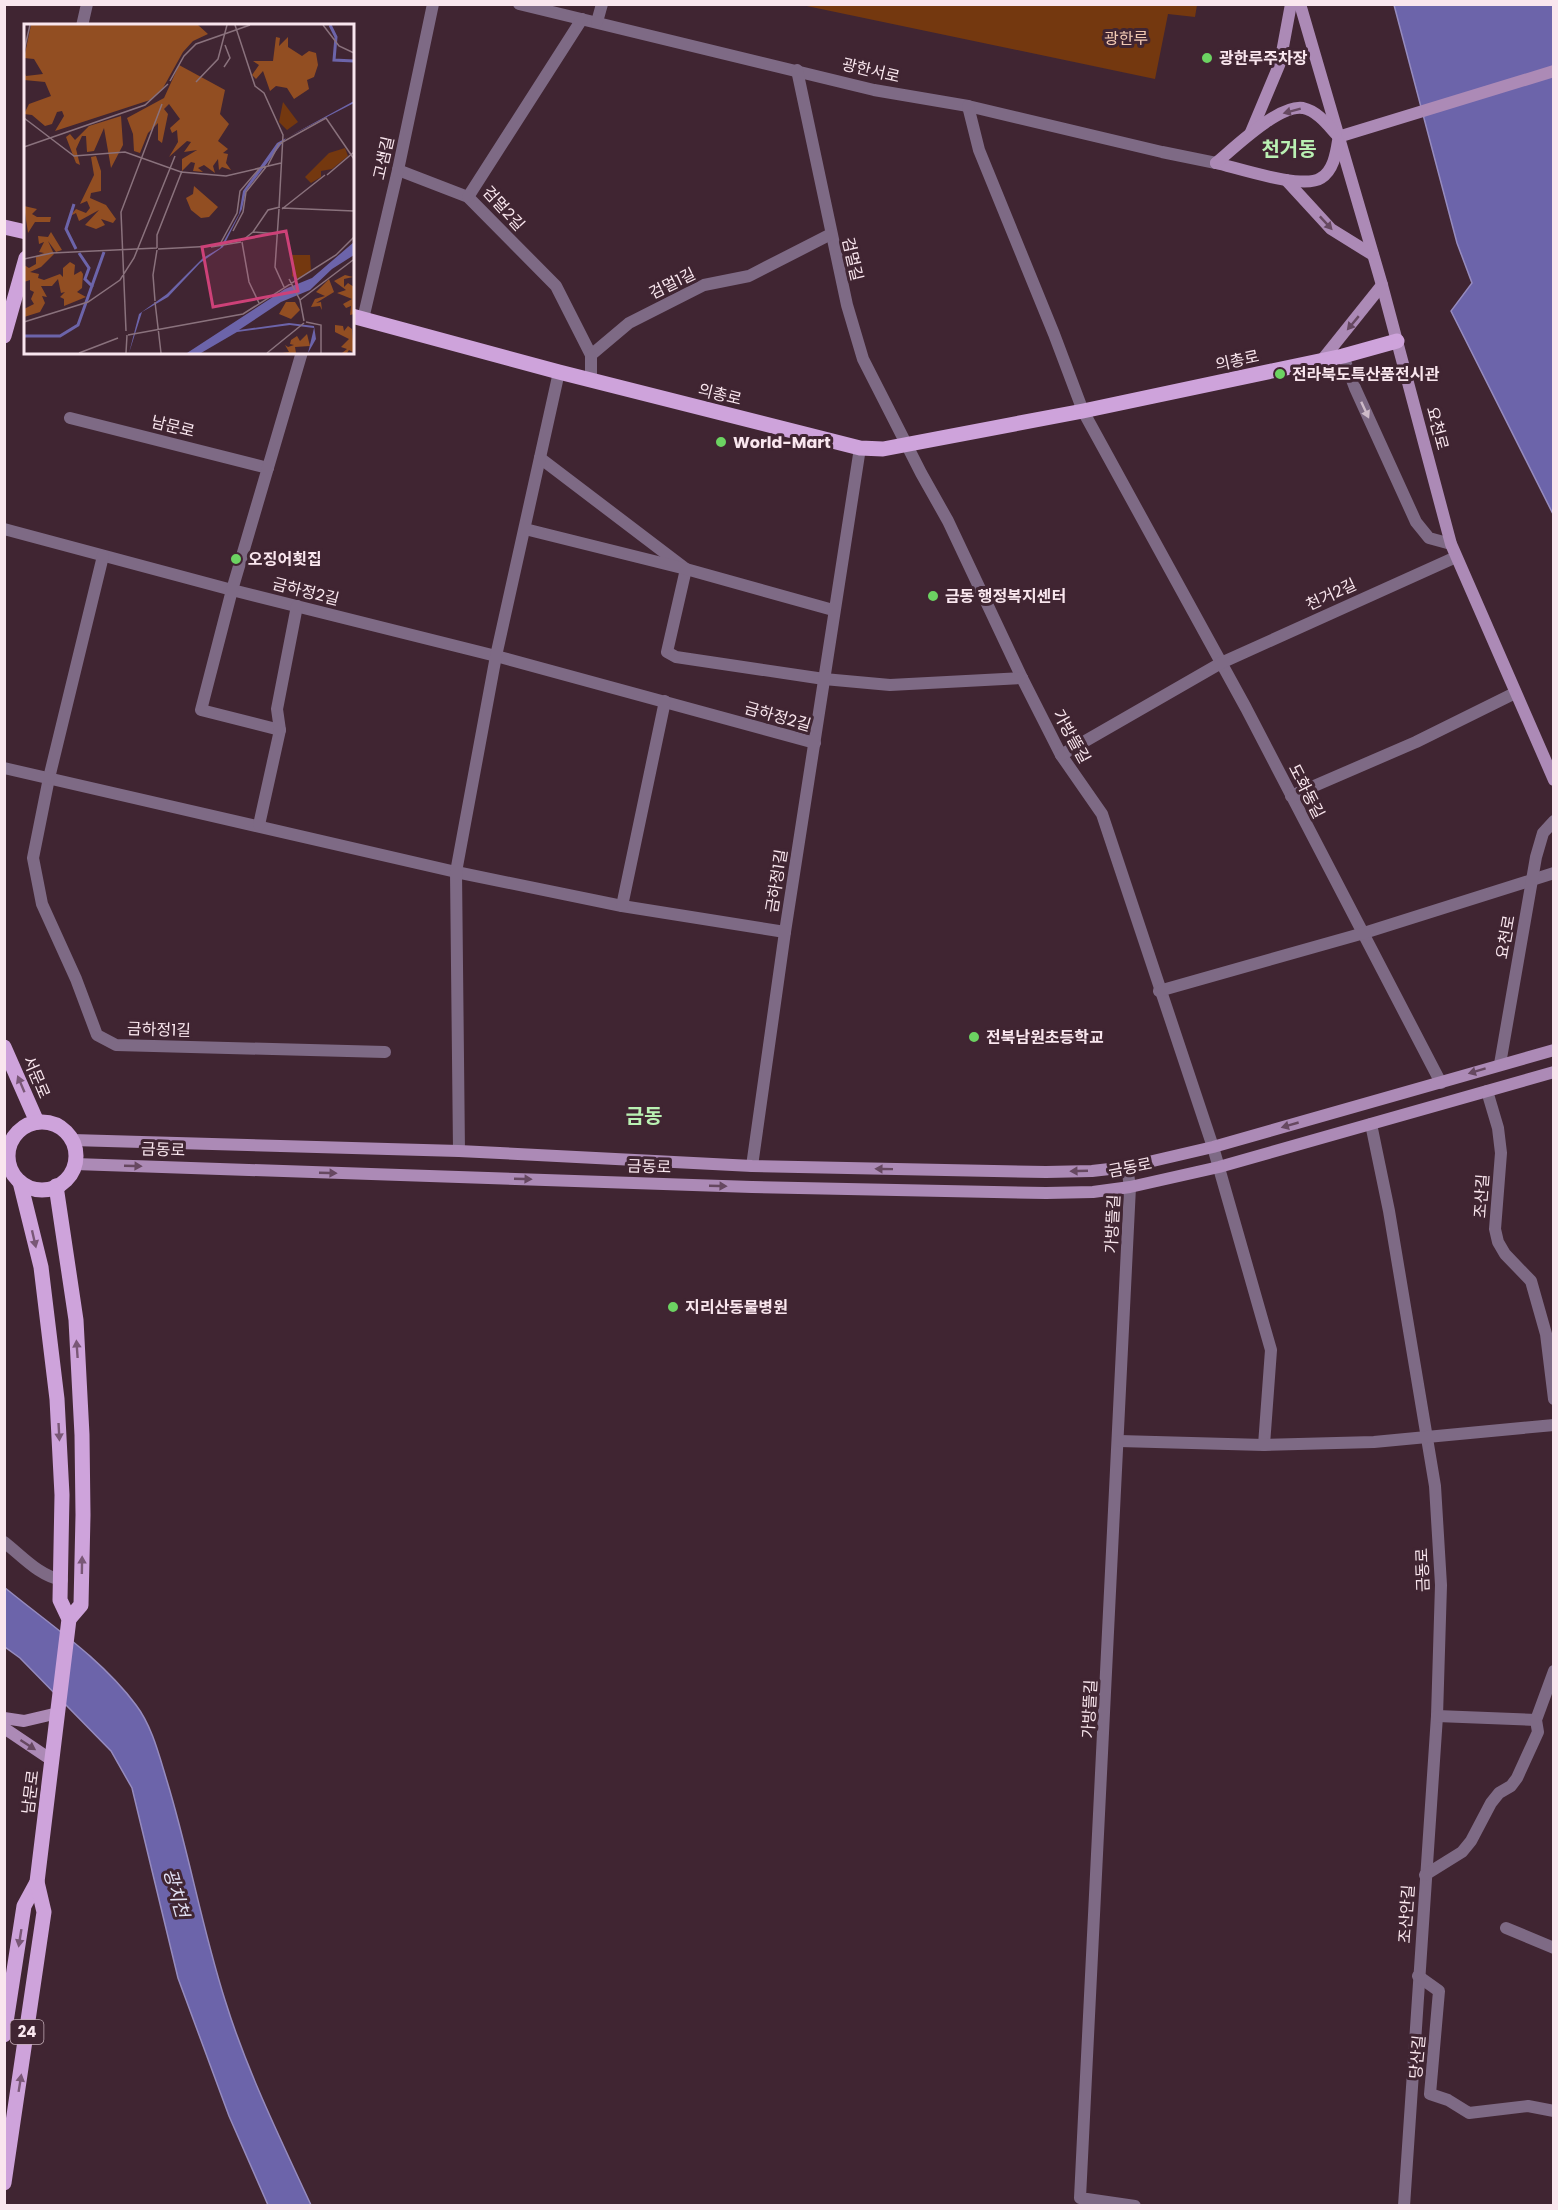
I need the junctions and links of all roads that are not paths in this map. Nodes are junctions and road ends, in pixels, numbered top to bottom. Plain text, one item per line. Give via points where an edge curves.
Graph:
1 (87, 4) edge
2 (433, 4) edge
3 (519, 4) edge
4 (602, 4) edge
5 (1291, 4) edge
6 (1300, 4) edge
7 (582, 19) junction
8 (597, 22) junction
9 (82, 24) edge
10 (797, 70) junction
11 (1554, 71) edge
12 (968, 106) junction
13 (1251, 133) junction
14 (1338, 137) junction
15 (1216, 163) junction
16 (398, 170) junction
17 (1287, 180) junction
18 (468, 197) junction
19 (4, 227) edge
20 (24, 232) edge
21 (831, 234) junction
22 (1373, 255) junction
23 (24, 265) edge
24 (1382, 285) junction
25 (358, 317) edge
26 (4, 336) edge
27 (1397, 341) junction
28 (301, 354) edge
29 (591, 355) junction
30 (1343, 356) junction
31 (1322, 360) junction
32 (559, 372) junction
33 (591, 379) junction
34 (1083, 411) junction
35 (70, 418) dead end
36 (908, 446) junction
37 (860, 448) junction
38 (540, 458) junction
39 (268, 468) junction
40 (4, 529) edge
41 (525, 529) junction
42 (1451, 544) junction
43 (103, 556) junction
44 (1456, 557) junction
45 (686, 569) junction
46 (232, 590) junction
47 (297, 606) junction
48 (833, 610) junction
49 (496, 656) junction
50 (1221, 663) junction
51 (1023, 678) junction
52 (824, 679) junction
53 (1515, 693) junction
54 (664, 700) junction
55 (280, 730) junction
56 (815, 743) junction
57 (1061, 754) junction
58 (4, 768) edge
59 (49, 778) junction
60 (1554, 780) edge
61 (1291, 796) junction
62 (1554, 821) edge
63 (259, 825) junction
64 (456, 872) junction
65 (1554, 873) edge
66 (1532, 879) junction
67 (622, 906) junction
68 (785, 932) junction
69 (1364, 933) junction
70 (1160, 991) junction
71 (4, 1047) edge
72 (1554, 1050) edge
73 (385, 1052) dead end
74 (1500, 1064) junction
75 (1554, 1072) edge
76 (1441, 1083) junction
77 (1487, 1091) junction
78 (37, 1122) junction
79 (4, 1124) edge
80 (1371, 1124) junction
81 (72, 1140) junction
82 (11, 1141) junction
83 (1213, 1147) junction
84 (459, 1151) junction
85 (75, 1164) junction
86 (752, 1166) junction
87 (1127, 1167) junction
88 (1219, 1167) junction
89 (20, 1182) junction
90 (56, 1186) junction
91 (1130, 1187) junction
92 (81, 1397) junction
93 (57, 1399) junction
94 (1554, 1399) edge
95 (1554, 1425) edge
96 (1427, 1436) junction
97 (1119, 1441) junction
98 (1264, 1445) junction
99 (4, 1542) edge
100 (62, 1580) junction
101 (69, 1619) junction
102 (1554, 1671) edge
103 (58, 1710) junction
104 (1437, 1716) junction
105 (4, 1718) edge
106 (1536, 1720) junction
107 (4, 1728) edge
108 (52, 1761) junction
109 (1425, 1875) junction
110 (37, 1882) junction
111 (1506, 1928) dead end
112 (1554, 1948) edge
113 (1418, 1976) junction
114 (4, 2035) edge
115 (1554, 2111) edge
116 (4, 2183) edge
117 (1080, 2202) edge
118 (1135, 2205) edge
119 (1404, 2205) edge

1 - 9 street
2 - 16 street, 고샘길
3 - 7 street, 광한서로
4 - 8 street
5 - 13 street via 1280,63
6 - 14 street, 요천로
7 - 8 street, 광한서로
7 - 18 street, 검멀2길
8 - 10 street, 광한서로
10 - 12 street, 광한서로 via 874,90
10 - 21 street, 검멀길
11 - 14 street
12 - 15 street, 광한서로
12 - 34 street via 979,150
14 -> 13 street via 1322,118 1302,108 1286,111
13 - 15 street
14 - 17 street via 1327,174 1319,180
14 - 22 street, 요천로
15 - 17 street
16 - 18 street
16 - 25 street, 고샘길
17 -> 22 street via 1331,229
18 - 29 street, 검멀2길 via 556,286
19 - 20 main road
21 - 29 street, 검멀1길 via 749,276 704,285 629,323
21 - 36 street, 검멀길 via 863,359
22 - 24 street, 요천로
23 - 26 main road
24 - 27 street, 요천로
24 -> 31 street
25 - 32 main road, 의총로
27 - 30 main road, 의총로
27 - 42 street, 요천로
28 - 39 street
29 - 33 street
30 - 31 main road, 의총로
30 -> 42 street via 1416,522 1430,538
31 - 34 main road, 의총로
32 - 33 main road, 의총로
32 - 38 street
33 - 37 main road, 의총로
34 - 36 main road, 의총로
34 - 50 street, 도화동길
35 - 39 street, 남문로
36 - 37 main road, 의총로
36 - 51 street, 가방뜰길
37 - 48 street, 금하정2길
38 - 41 street
38 - 45 street
39 - 46 street
40 - 43 street, 금하정2길
41 - 45 street
41 - 49 street
42 - 44 street, 요천로
43 - 46 street, 금하정2길
43 - 59 street, 금하정1길
44 - 50 street, 천거2길
44 - 53 street, 요천로
45 - 48 street
45 - 52 street via 667,652 676,657
46 - 47 street, 금하정2길
46 - 55 street via 201,710
47 - 49 street, 금하정2길
47 - 55 street via 277,709
48 - 52 street, 금하정2길
49 - 54 street, 금하정2길
49 - 64 street
50 - 57 street
50 - 61 street, 도화동길
51 - 52 street via 890,685
51 - 57 street, 가방뜰길
52 - 56 street, 금하정2길
53 - 60 street, 요천로
53 - 61 street via 1416,742
54 - 56 street, 금하정2길
54 - 67 street
55 - 63 street
56 - 68 street, 금하정1길
57 - 70 street, 가방뜰길 via 1102,814
58 - 59 street, 금하정1길
59 - 63 street, 금하정1길
59 - 73 street, 금하정1길 via 33,858 42,904 97,1035 116,1045
61 - 69 street, 도화동길
62 - 66 street, 요천로 via 1543,833
63 - 64 street, 금하정1길
64 - 67 street, 금하정1길
64 - 84 street
65 - 66 street
66 - 69 street
66 - 74 street, 요천로
67 - 68 street, 금하정1길
68 - 86 street
69 - 70 street
69 - 76 street, 도화동길
70 - 83 street, 가방뜰길
78 -> 71 main road, 서문로
72 - 74 street, 금동로
74 -> 76 street, 금동로
75 - 77 street, 금동로
76 -> 83 street, 금동로
77 - 80 street, 금동로
77 - 94 street, 조산길 via 1501,1153 1495,1229 1505,1254 1531,1281 1546,1334
78 - 81 main road via 59,1126
78 - 82 main road via 26,1125
79 - 82 main road
80 - 88 street, 금동로
80 - 96 street, 금동로
81 - 84 street, 금동로
81 - 85 main road
82 - 89 main road via 9,1163
83 - 87 street, 금동로
83 - 88 street
84 - 86 street, 금동로
85 - 90 main road via 70,1175
85 -> 91 street, 금동로 via 1046,1194
87 -> 86 street, 금동로 via 1046,1172
87 - 91 street, 가방뜰길
88 - 91 street, 금동로
88 - 98 street via 1271,1350
89 - 90 main road via 41,1190
89 -> 93 main road via 41,1267
92 -> 90 main road via 76,1320
91 - 97 street, 가방뜰길
92 - 93 main road
101 -> 92 main road via 81,1605
93 -> 100 main road
95 - 96 street
96 - 98 street via 1374,1442
96 - 104 street, 금동로 via 1435,1486 1441,1585
97 - 98 street
97 - 117 street, 가방뜰길
99 - 100 street via 41,1572
100 - 101 main road via 60,1600
101 - 103 main road, 남문로
102 - 106 street, 조산안길
103 - 105 street via 24,1721
103 - 108 main road, 남문로 / 24
104 - 106 street
104 - 109 street, 금동로
106 - 109 street, 조산안길 via 1538,1732 1517,1778 1491,1803 1462,1852
107 -> 108 street
108 - 110 main road, 남문로 / 24
109 - 113 street, 조산안길
110 -> 114 main road, 남문로 / 24 via 24,1906
116 -> 110 main road, 남문로 / 24 via 44,1912
111 - 112 street
113 - 115 street, 당산길 via 1439,1991 1430,2094 1469,2113 1528,2106
113 - 119 street, 조산안길
117 - 118 street, 가방뜰길

